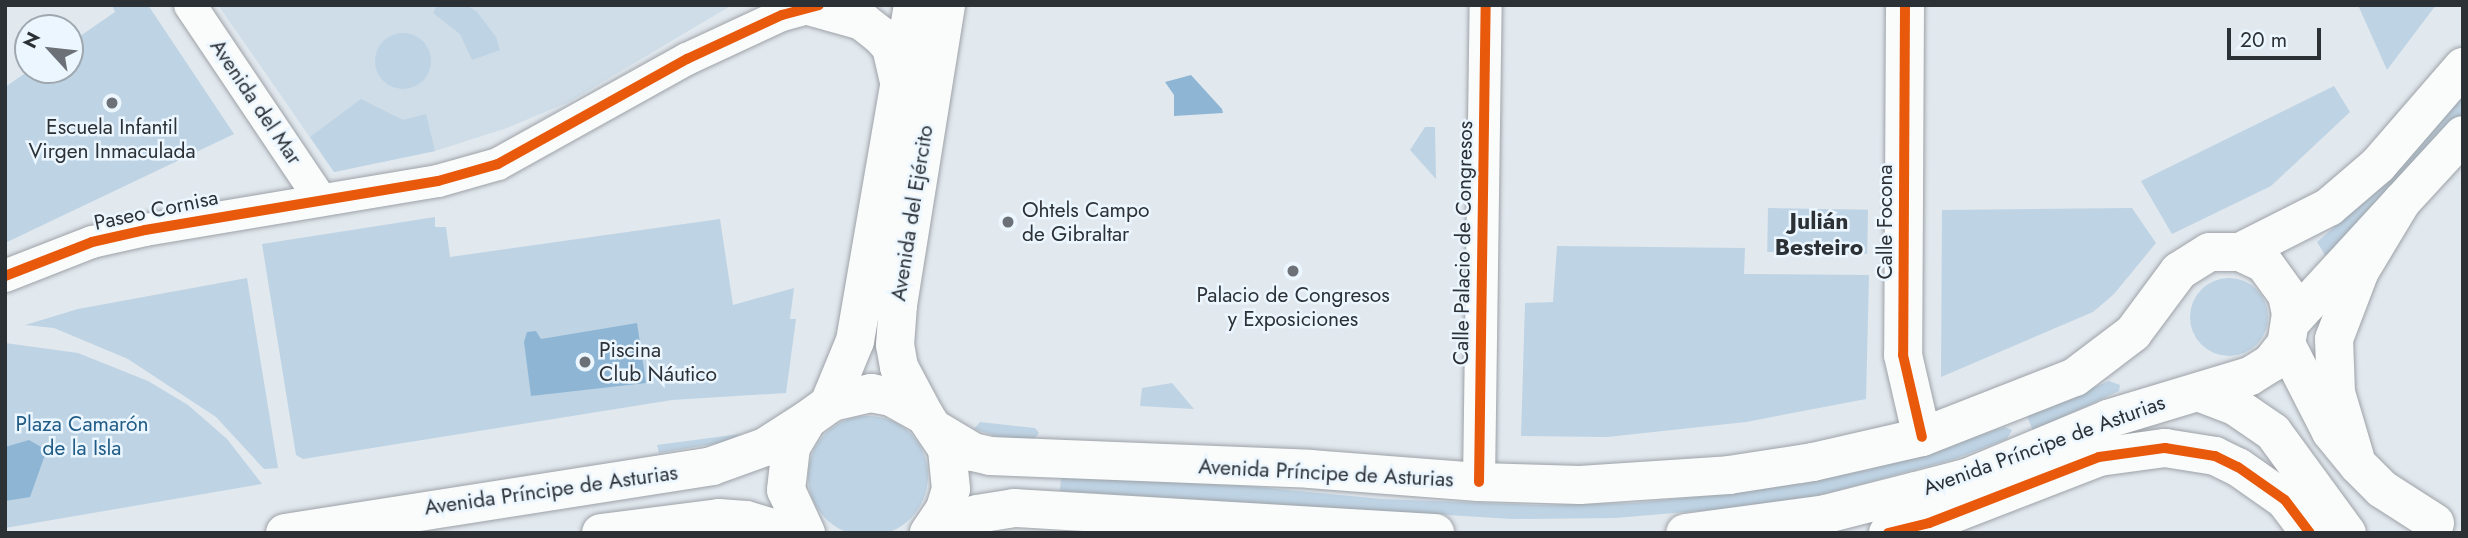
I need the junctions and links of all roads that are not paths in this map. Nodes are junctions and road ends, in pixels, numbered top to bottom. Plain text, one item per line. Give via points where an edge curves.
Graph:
1 (190, 5) edge
2 (912, 5) edge
3 (946, 5) edge
4 (1486, 5) edge
5 (1905, 5) edge
6 (816, 6) edge
7 (2463, 67) edge
8 (900, 86) junction
9 (2463, 135) edge
10 (321, 200) junction
11 (2403, 201) junction
12 (2241, 252) junction
13 (5, 276) edge
14 (2288, 334) junction
15 (2198, 391) junction
16 (818, 412) junction
17 (932, 423) junction
18 (1922, 437) junction
19 (2358, 465) junction
20 (1479, 482) junction
21 (2439, 523) edge
22 (285, 533) edge
23 (601, 533) edge
24 (789, 533) edge
25 (806, 533) edge
26 (929, 533) edge
27 (937, 533) edge
28 (1436, 533) edge
29 (1685, 533) edge
30 (1888, 533) edge
31 (2310, 533) edge
32 (2347, 533) edge

1 - 10 street, Avenida del Mar
2 - 8 main road, Avenida del Ejército
3 - 17 main road, Avenida del Ejército via 895,345 899,367
4 - 20 street, Calle Palacio de Congresos
5 - 18 main road, Calle Focona via 1903,355
6 - 8 main road via 862,21 883,37 896,59
6 - 10 street, Paseo Cornisa via 782,15 687,59 498,164 438,181
7 - 12 main road, Avenida Príncipe de Asturias via 2378,165 2329,206
8 - 16 main road, Avenida del Ejército via 855,341
9 - 11 main road, Avenida Príncipe de Asturias
10 - 13 street, Paseo Cornisa via 92,242
11 - 14 main road, Avenida Príncipe de Asturias
11 - 19 main road via 2355,280 2334,339 2336,393
12 - 14 main road via 2263,263 2279,279 2287,295
12 - 18 main road, Avenida Príncipe de Asturias via 2210,252 2179,271 2133,333 2095,365 2008,407
14 - 15 main road, Avenida Príncipe de Asturias via 2271,363 2250,376
14 - 19 main road via 2331,432
15 - 29 main road, Avenida Príncipe de Asturias via 2108,419 1966,478 1826,514
15 - 32 main road via 2235,407 2273,432
16 - 17 main road, Avenida Príncipe de Asturias via 871,393 900,400
16 - 22 main road, Avenida Príncipe de Asturias via 765,447 712,466
16 - 25 main road, Avenida del Ejército via 791,447 785,471 791,508
17 - 20 main road, Avenida Príncipe de Asturias via 973,452 990,456 1310,469
17 - 26 main road, Avenida del Ejército via 949,459 951,489 945,509
18 - 20 main road, Avenida Príncipe de Asturias via 1729,475 1580,485
19 - 21 main road via 2382,489
23 - 24 main road via 719,518 746,520
27 - 28 main road via 977,514 1016,508
30 - 31 main road via 1929,523 2099,457 2142,448 2205,454 2238,467 2285,500

